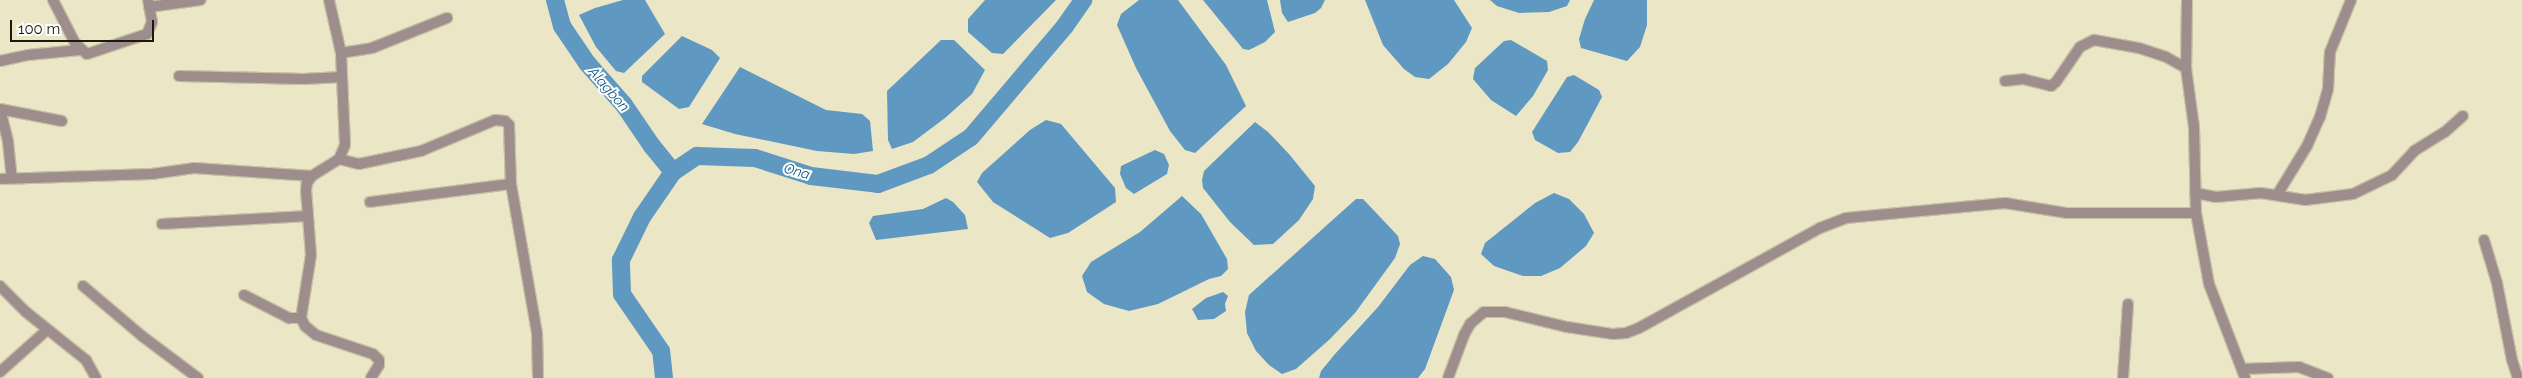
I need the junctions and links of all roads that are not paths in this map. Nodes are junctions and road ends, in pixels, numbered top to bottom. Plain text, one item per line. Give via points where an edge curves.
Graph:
1 (53, 0) edge
2 (201, 0) edge
3 (329, 0) edge
4 (2187, 0) edge
5 (2351, 0) edge
6 (149, 3) edge
7 (447, 18) dead end
8 (80, 50) junction
9 (341, 53) junction
10 (0, 61) edge
11 (2186, 68) junction
12 (179, 76) dead end
13 (342, 77) junction
14 (2005, 81) dead end
15 (0, 109) edge
16 (2463, 116) dead end
17 (62, 121) dead end
18 (339, 159) junction
19 (312, 176) junction
20 (12, 178) junction
21 (0, 179) edge
22 (511, 184) junction
23 (2195, 193) junction
24 (2277, 195) junction
25 (370, 202) dead end
26 (2196, 213) junction
27 (308, 216) junction
28 (162, 224) dead end
29 (2484, 240) dead end
30 (0, 286) edge
31 (83, 286) dead end
32 (244, 295) dead end
33 (2128, 304) dead end
34 (301, 318) junction
35 (47, 330) junction
36 (0, 372) edge
37 (2243, 373) edge
38 (96, 378) edge
39 (198, 378) edge
40 (371, 378) edge
41 (538, 378) edge
42 (1448, 378) edge
43 (2123, 378) edge
44 (2328, 378) edge
45 (2518, 378) edge

1 - 8 street
2 - 6 street
3 - 9 street
4 - 11 street
5 - 24 street via 2330,52 2328,89 2320,117 2308,146
6 - 8 street via 152,22 147,34 87,54
7 - 9 street via 372,48
8 - 10 street
9 - 13 street
11 - 14 street via 2139,48 2094,40 2080,47 2051,86 2023,79
11 - 23 street via 2194,127
12 - 13 street
13 - 18 street via 346,137
15 - 17 street
15 - 20 street
16 - 24 street via 2445,132 2414,151 2392,175 2374,185 2347,195 2314,200
18 - 19 street
18 - 22 street via 359,164 421,151 501,120 509,125
19 - 20 street via 194,168 152,174
19 - 27 street via 306,190
20 - 21 street
22 - 25 street
22 - 41 street via 536,333
23 - 24 street via 2216,197 2260,193
23 - 26 street
26 - 37 street via 2209,284
26 - 42 street via 2067,213 2006,203 1846,218 1820,228 1626,333 1567,327 1505,312 1484,312 1464,335
27 - 28 street
27 - 34 street via 311,255
29 - 45 street
30 - 35 street
31 - 39 street
32 - 34 street via 289,318
33 - 43 street
34 - 40 street via 316,335 373,354 379,365
35 - 36 street
35 - 38 street via 86,360
37 - 44 street via 2299,367

